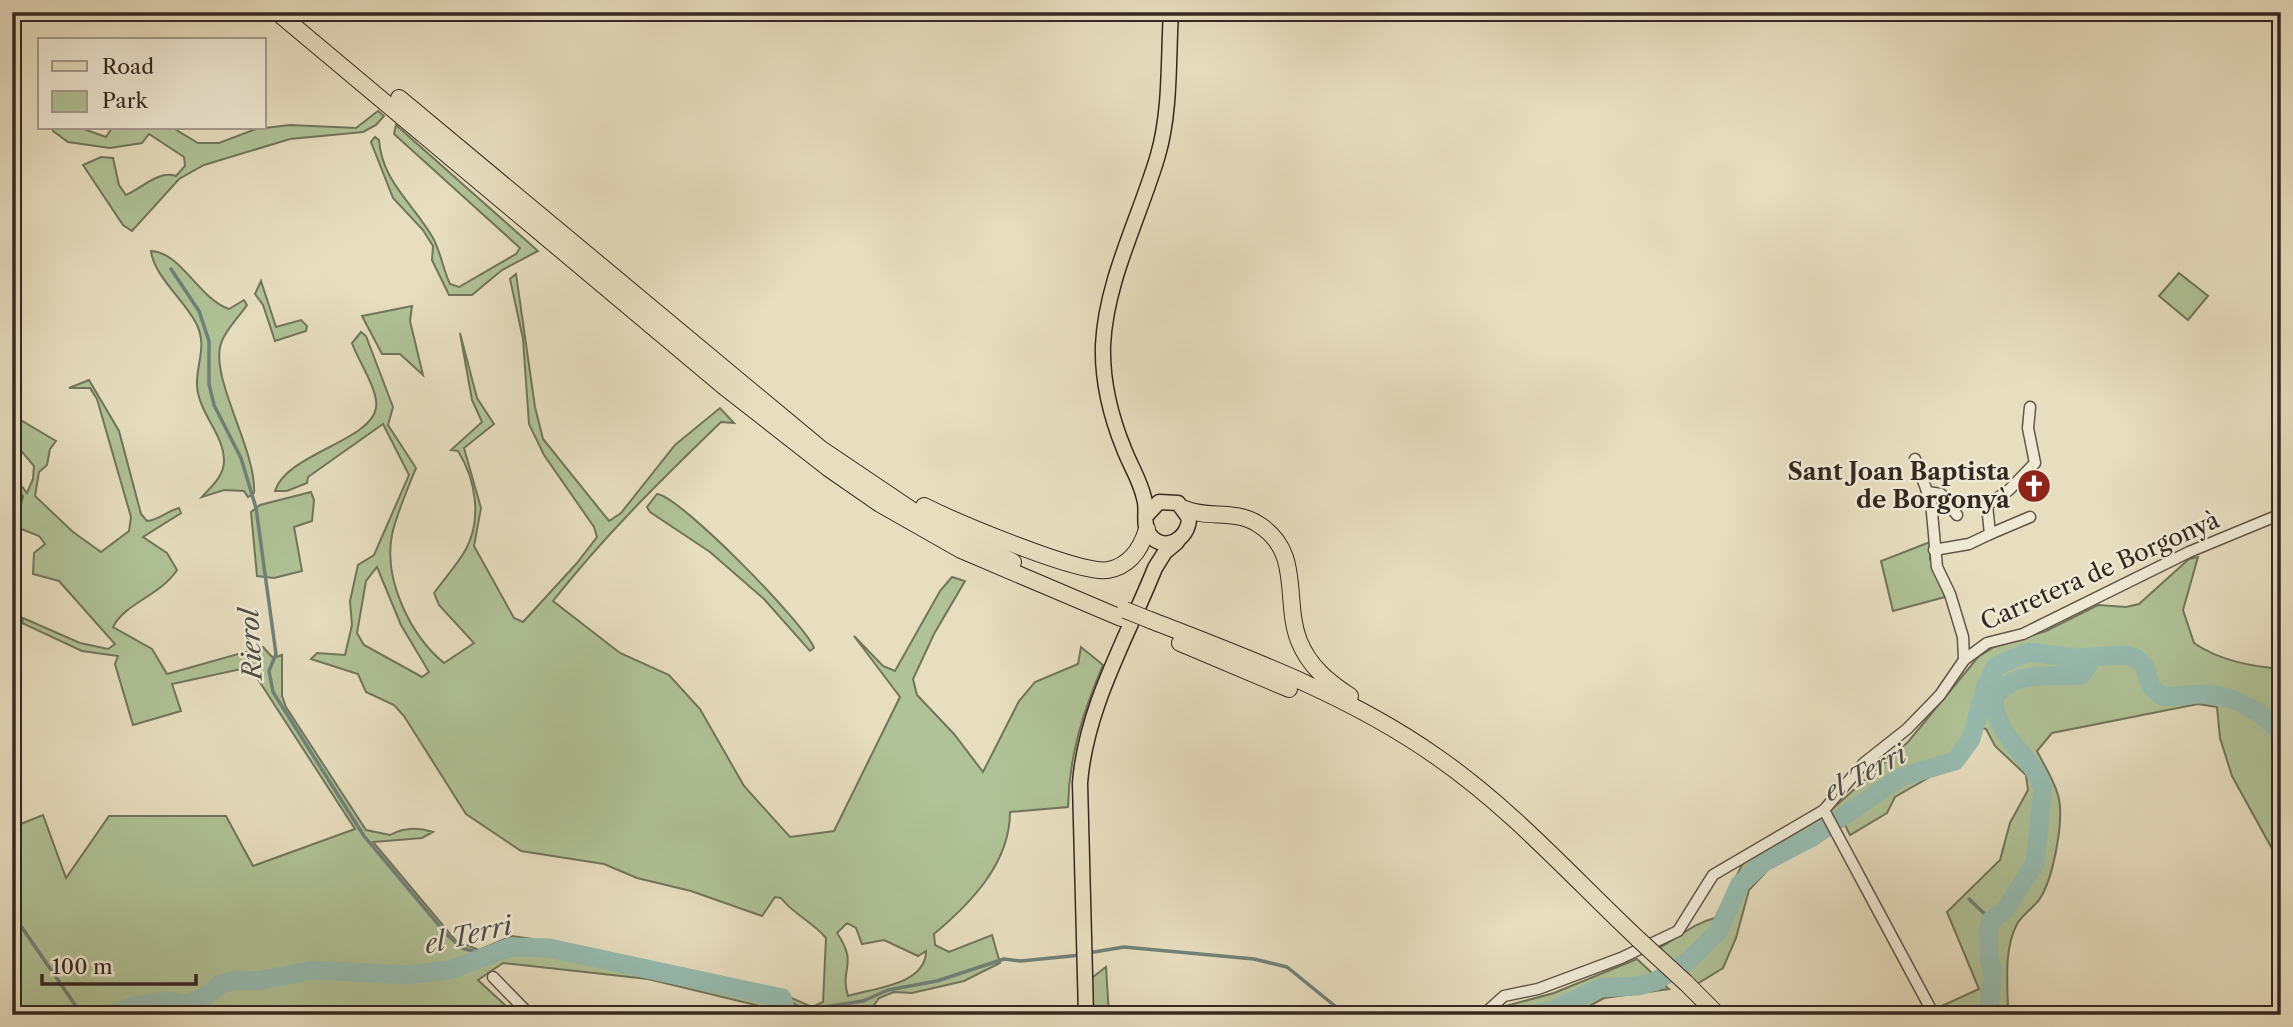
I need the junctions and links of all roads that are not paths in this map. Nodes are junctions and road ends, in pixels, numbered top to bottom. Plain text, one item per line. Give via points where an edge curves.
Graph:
1 (277, 12) edge
2 (295, 12) edge
3 (1171, 12) edge
4 (2030, 407) dead end
5 (1915, 460) dead end
6 (1139, 480) junction
7 (875, 487) junction
8 (1927, 492) junction
9 (1165, 500) junction
10 (1185, 509) junction
11 (2281, 514) edge
12 (1956, 515) dead end
13 (2030, 517) dead end
14 (1149, 528) junction
15 (1990, 534) junction
16 (1179, 540) junction
17 (1934, 550) junction
18 (1155, 568) junction
19 (1123, 614) junction
20 (1148, 625) junction
21 (1964, 660) junction
22 (1378, 719) junction
23 (1825, 810) junction
24 (1634, 941) junction
25 (493, 977) dead end
26 (1681, 986) junction
27 (530, 1015) edge
28 (1086, 1015) edge
29 (1483, 1015) edge
30 (1705, 1015) edge
31 (1718, 1015) edge
32 (1934, 1015) edge

1 - 19 highway via 727,389 836,474 961,550
2 - 7 highway via 749,391
3 - 6 main road via 1164,131 1110,300 1103,345 1107,393 1122,446
4 - 15 street via 2028,428 2035,463 1987,505
5 - 8 street
6 - 9 main road
6 - 14 main road
7 - 14 highway via 1091,570 1118,567 1131,559
7 - 19 highway via 966,541
8 - 12 street via 1941,494
8 - 17 street
9 - 10 main road
9 - 14 main road via 1153,505
10 - 16 main road via 1189,524
10 - 22 highway via 1237,515 1270,533 1287,559 1295,629 1309,660 1323,677
11 - 21 street, Carretera de Borgonyà via 2189,552 2023,634 1987,643
13 - 15 street
14 - 16 main road via 1166,544
14 - 18 main road
15 - 17 street via 1969,544
16 - 18 main road
17 - 21 street via 1963,637
18 - 28 main road via 1092,719 1082,758
19 - 20 highway
20 - 22 highway via 1273,670
20 - 24 highway via 1341,712 1422,759 1499,819
21 - 23 street, Carretera de Borgonyà via 1940,695 1864,764
22 - 24 highway via 1482,791
23 - 29 street, Carretera de Borgonyà via 1713,875 1678,931 1538,989 1503,996
23 - 32 street
24 - 26 highway
25 - 27 street
26 - 30 highway
26 - 31 highway

